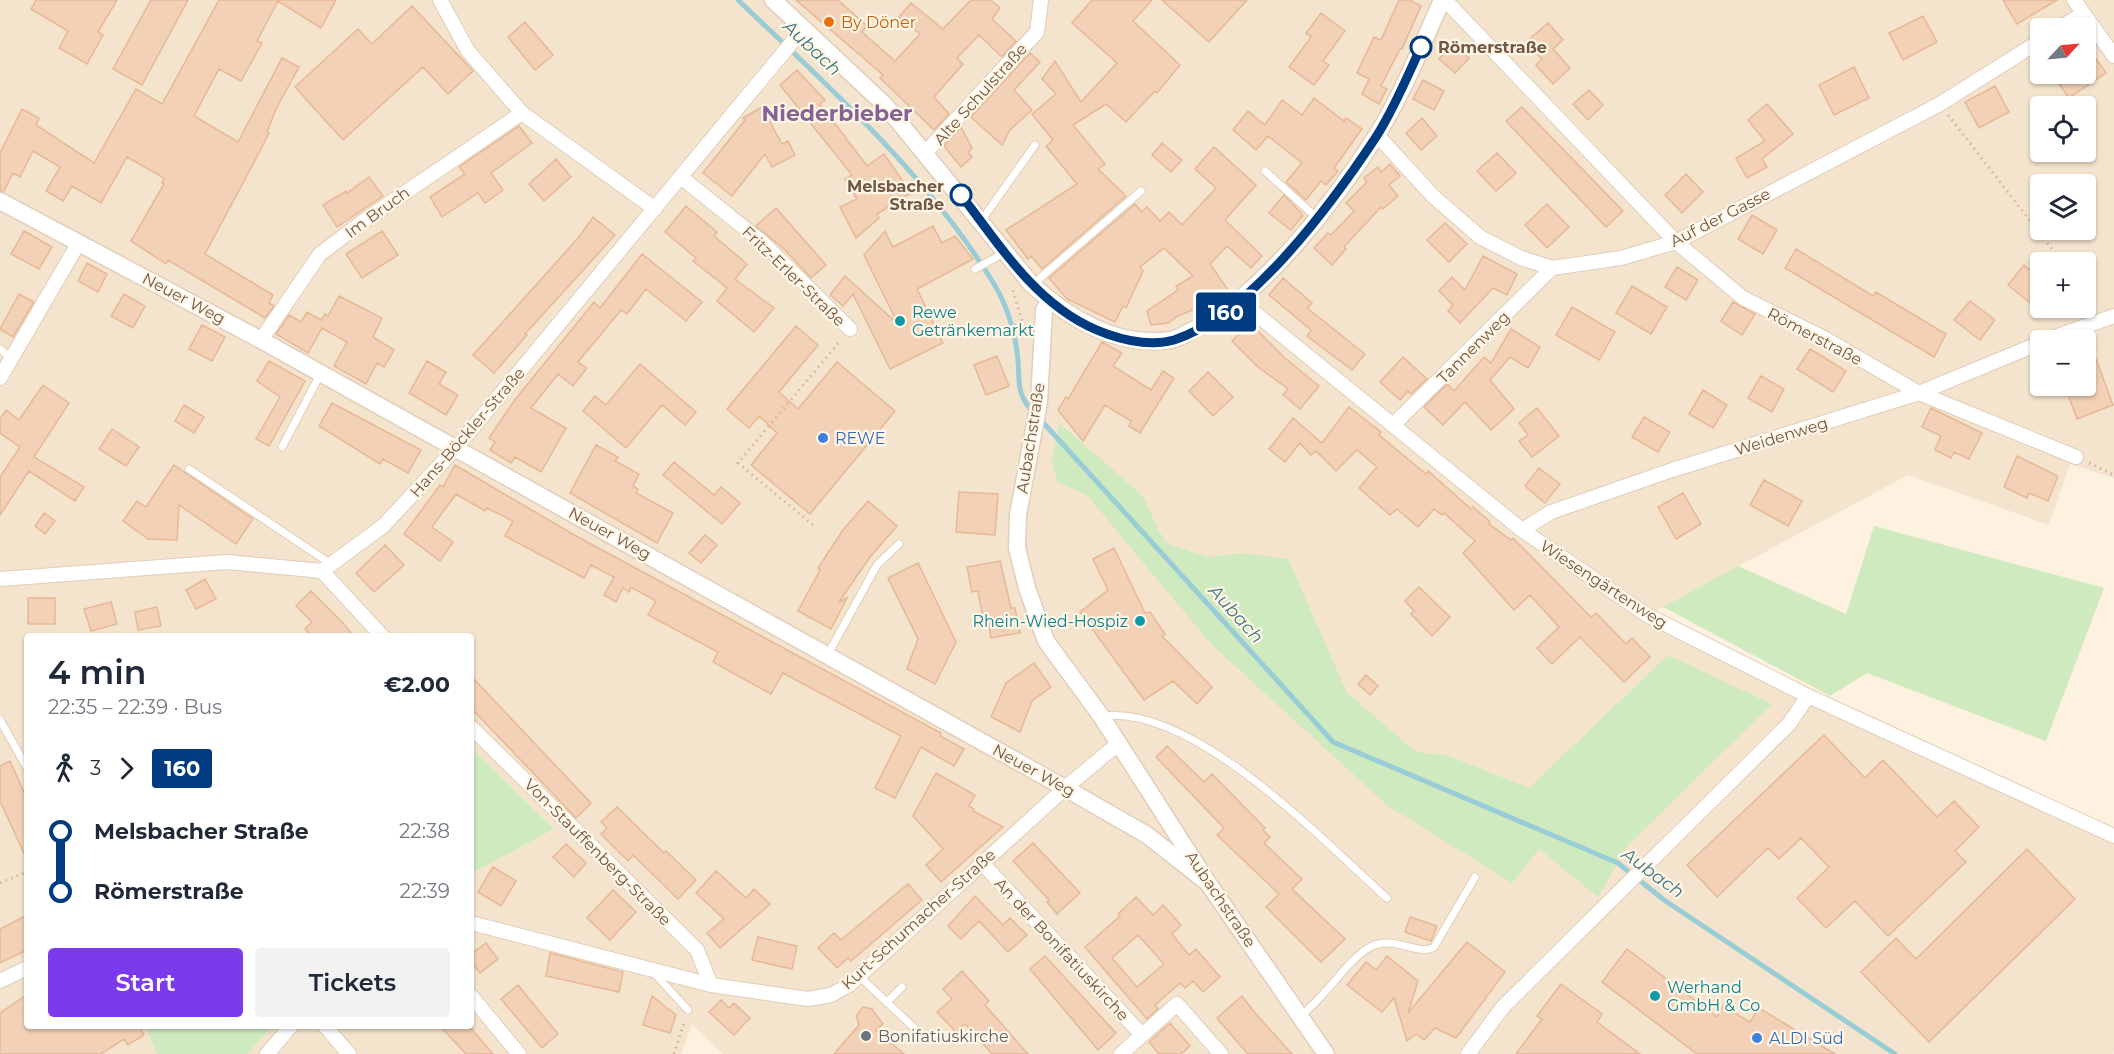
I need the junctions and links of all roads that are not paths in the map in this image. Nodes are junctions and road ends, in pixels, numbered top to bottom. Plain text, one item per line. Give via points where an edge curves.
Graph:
1 (440, 0) edge
2 (773, 0) edge
3 (1041, 0) edge
4 (1443, 0) edge
5 (2074, 0) edge
6 (2083, 14) junction
7 (2076, 18) edge
8 (798, 35) junction
9 (2030, 47) edge
10 (2114, 56) edge
11 (522, 114) junction
12 (1377, 135) junction
13 (1035, 145) dead end
14 (927, 152) junction
15 (1265, 171) dead end
16 (682, 178) junction
17 (1141, 191) dead end
18 (0, 201) edge
19 (655, 209) junction
20 (1316, 217) junction
21 (981, 221) junction
22 (1676, 242) junction
23 (78, 244) junction
24 (997, 257) junction
25 (1552, 268) junction
26 (975, 269) dead end
27 (1032, 285) junction
28 (1050, 301) junction
29 (1240, 301) junction
30 (2114, 316) edge
31 (850, 329) road end
32 (2074, 330) edge
33 (261, 340) junction
34 (2030, 347) edge
35 (0, 349) edge
36 (12, 359) junction
37 (321, 373) junction
38 (0, 378) edge
39 (1919, 393) junction
40 (1393, 425) junction
41 (282, 447) dead end
42 (456, 448) junction
43 (2076, 457) road end
44 (189, 469) dead end
45 (1522, 530) junction
46 (899, 544) dead end
47 (327, 567) junction
48 (0, 579) edge
49 (380, 633) edge
50 (828, 654) junction
51 (1808, 696) junction
52 (1101, 716) junction
53 (0, 720) edge
54 (474, 730) edge
55 (1119, 743) junction
56 (24, 763) edge
57 (1065, 788) junction
58 (2114, 836) edge
59 (982, 863) junction
60 (1475, 877) dead end
61 (1208, 883) junction
62 (1387, 898) dead end
63 (474, 924) edge
64 (24, 969) edge
65 (650, 969) junction
66 (859, 976) junction
67 (0, 981) edge
68 (711, 985) junction
69 (902, 987) dead end
70 (474, 1000) edge
71 (886, 1002) junction
72 (688, 1010) road end
73 (1300, 1016) junction
74 (288, 1029) edge
75 (328, 1029) edge
76 (1142, 1035) junction
77 (926, 1039) dead end
78 (267, 1054) edge
79 (349, 1054) edge
80 (519, 1054) edge
81 (1121, 1054) edge
82 (1221, 1054) edge
83 (1326, 1054) edge
84 (1468, 1054) edge

1 - 11 street via 468,51
2 - 8 street
3 - 14 street, Alte Schulstraße via 1037,32
4 - 12 street
4 - 22 street, Römerstraße
5 - 6 street
6 - 7 street
6 - 10 street
8 - 14 street via 885,105
8 - 16 street, Hans-Böckler-Straße
9 - 22 street, Auf der Gasse via 1940,104
11 - 19 street
11 - 33 street, Im Bruch via 320,254
12 - 20 street
12 - 25 street, Auf der Gasse via 1433,196 1480,237 1521,258
13 - 21 lane
14 - 21 street
15 - 20 lane
16 - 19 street, Hans-Böckler-Straße
16 - 31 street, Fritz-Erler-Straße via 762,242
17 - 27 lane
18 - 23 street, Neuer Weg
19 - 42 street, Hans-Böckler-Straße
20 - 29 street
21 - 24 street
22 - 25 street, Auf der Gasse via 1621,258
22 - 39 street, Römerstraße via 1743,298 1824,338
23 - 33 street, Neuer Weg
23 - 36 street
24 - 26 lane
24 - 27 street
25 - 40 street, Tannenweg
27 - 28 street
28 - 29 street via 1105,333 1136,342 1173,340 1211,322
28 - 52 street, Aubachstraße via 1044,310 1039,402 1018,515 1020,558 1046,641
29 - 40 street, Wiesengärtenweg
30 - 32 street
33 - 37 street, Neuer Weg
34 - 39 street, Weidenweg
35 - 36 lane
36 - 38 street
37 - 41 lane
37 - 42 street, Neuer Weg
39 - 43 street, Römerstraße
39 - 45 street, Weidenweg via 1672,470 1551,512
40 - 45 street, Wiesengärtenweg
42 - 47 street, Hans-Böckler-Straße via 383,526
42 - 50 street, Neuer Weg
44 - 47 lane
45 - 51 street, Wiesengärtenweg via 1647,615
46 - 50 lane via 877,565
47 - 48 street via 227,562
47 - 49 street
50 - 57 street, Neuer Weg
51 - 58 street, Wiesengärtenweg
51 - 84 street via 1789,724 1503,1007
52 - 55 street, Aubachstraße
52 - 62 lane via 1123,714 1195,739 1244,771
53 - 56 lane
54 - 68 street, Von-Stauffenberg-Straße via 697,950
55 - 57 street
55 - 61 street, Aubachstraße
57 - 59 street, Kurt-Schumacher-Straße
57 - 61 street, Neuer Weg via 1146,835
59 - 66 street, Kurt-Schumacher-Straße
59 - 76 street, An der Bonifatiuskirche
60 - 73 lane via 1434,947 1426,950 1392,941 1371,946
61 - 73 street, Aubachstraße
63 - 65 street, Kurt-Schumacher-Straße
64 - 67 street
65 - 68 street, Kurt-Schumacher-Straße
65 - 72 lane
66 - 68 street, Kurt-Schumacher-Straße via 831,995 808,999
66 - 71 lane
69 - 71 lane
70 - 80 street
71 - 77 lane
73 - 83 street, Aubachstraße
74 - 78 street
75 - 79 street
76 - 81 street, An der Bonifatiuskirche
76 - 82 street, An der Bonifatiuskirche via 1177,1004

